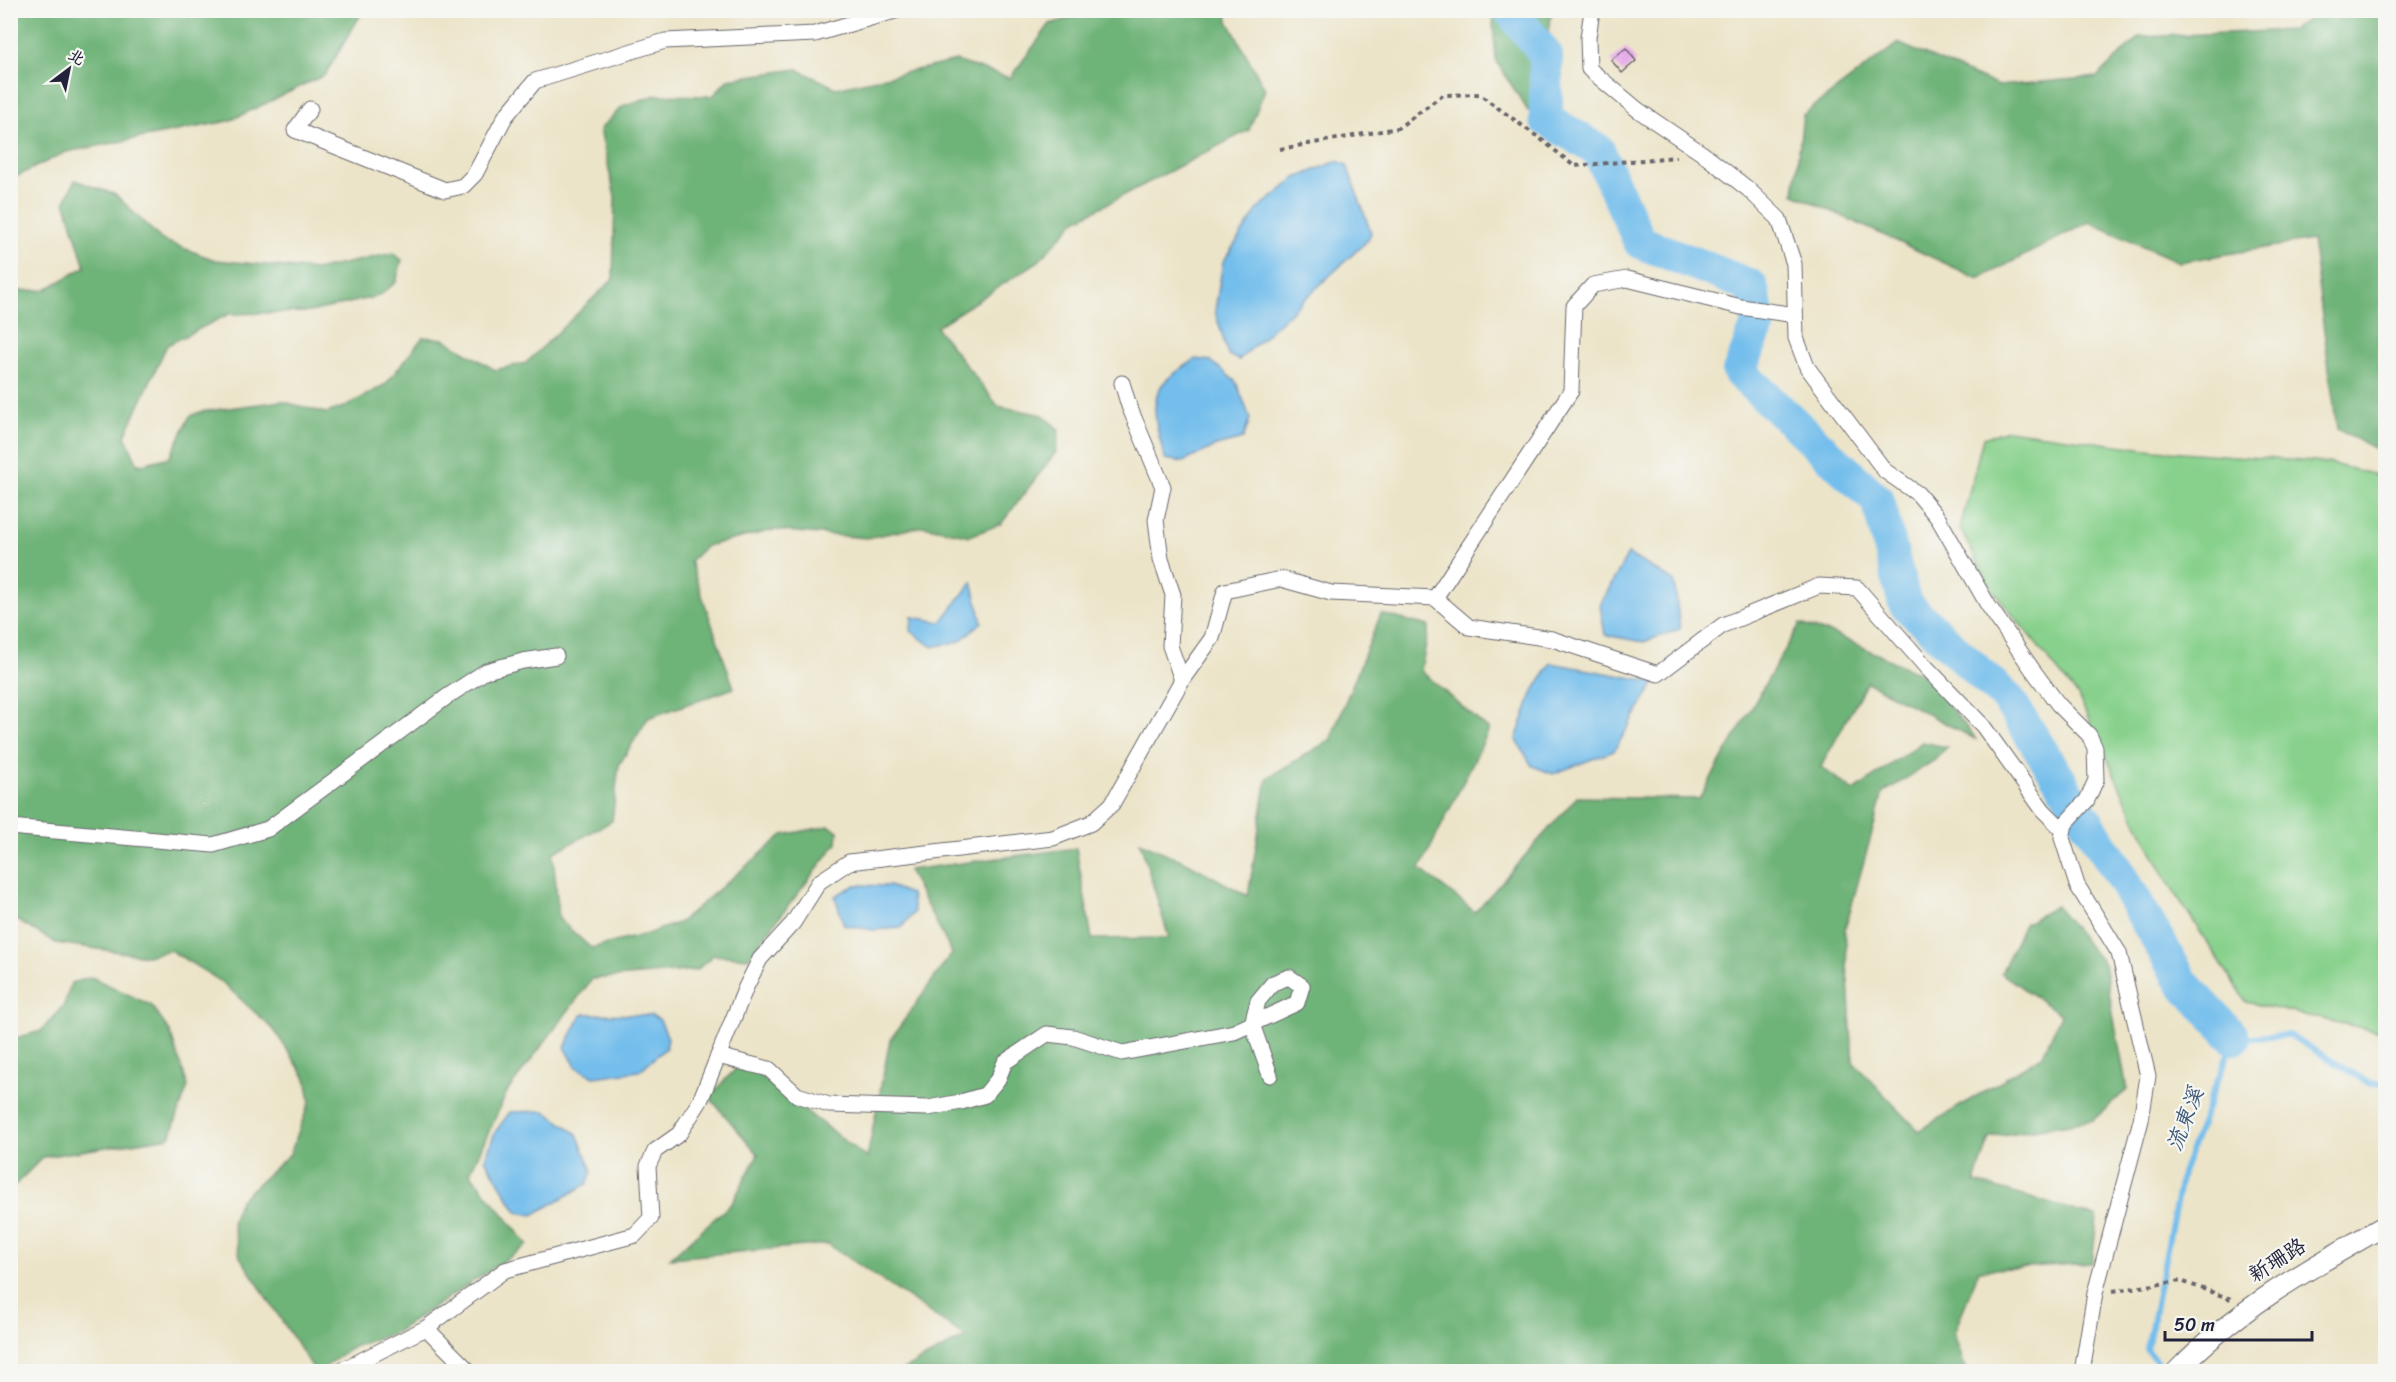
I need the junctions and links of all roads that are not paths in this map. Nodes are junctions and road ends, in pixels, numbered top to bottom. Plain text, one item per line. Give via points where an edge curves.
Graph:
1 (898, 10) edge
2 (1592, 10) edge
3 (310, 109) dead end
4 (1795, 315) junction
5 (1122, 383) dead end
6 (1435, 598) junction
7 (556, 656) dead end
8 (1182, 680) junction
9 (10, 827) edge
10 (2064, 827) junction
11 (718, 1056) junction
12 (1270, 1075) dead end
13 (2385, 1225) edge
14 (426, 1328) junction
15 (338, 1371) edge
16 (470, 1371) edge
17 (2082, 1371) edge
18 (2176, 1371) edge

1 - 3 street via 815,34 665,41 535,81 505,117 475,174 463,186 445,190 295,130
2 - 4 street via 1589,69 1638,111 1748,189 1779,219 1794,264
4 - 6 street via 1741,307 1627,279 1593,285 1574,306 1571,391
4 - 10 street via 1796,338 1807,367 1885,471 1918,494 1938,518 1988,604 2032,669 2058,704 2089,735 2095,748 2096,780 2087,800
5 - 8 street via 1163,487 1156,520 1161,559 1173,595 1170,646
6 - 8 street via 1331,593 1281,579 1225,591 1212,638
6 - 10 street via 1469,627 1552,639 1658,674 1723,625 1819,586 1857,588 1983,726 2043,810
7 - 9 street via 486,671 268,829 213,845
8 - 11 street via 1112,804 1091,823 1053,838 849,862 819,882 793,923 760,959
10 - 17 street via 2062,838 2077,885 2119,953 2148,1076 2141,1120 2095,1293
11 - 12 street via 769,1069 797,1095 829,1105 928,1108 985,1095 1005,1062 1047,1034 1073,1037 1122,1053 1234,1032 1252,1024
11 - 14 street via 700,1101 679,1134 655,1151 648,1166 651,1218 635,1235 505,1270
13 - 18 street, 新珊路 via 2251,1305 2202,1344
14 - 15 street
14 - 16 street

